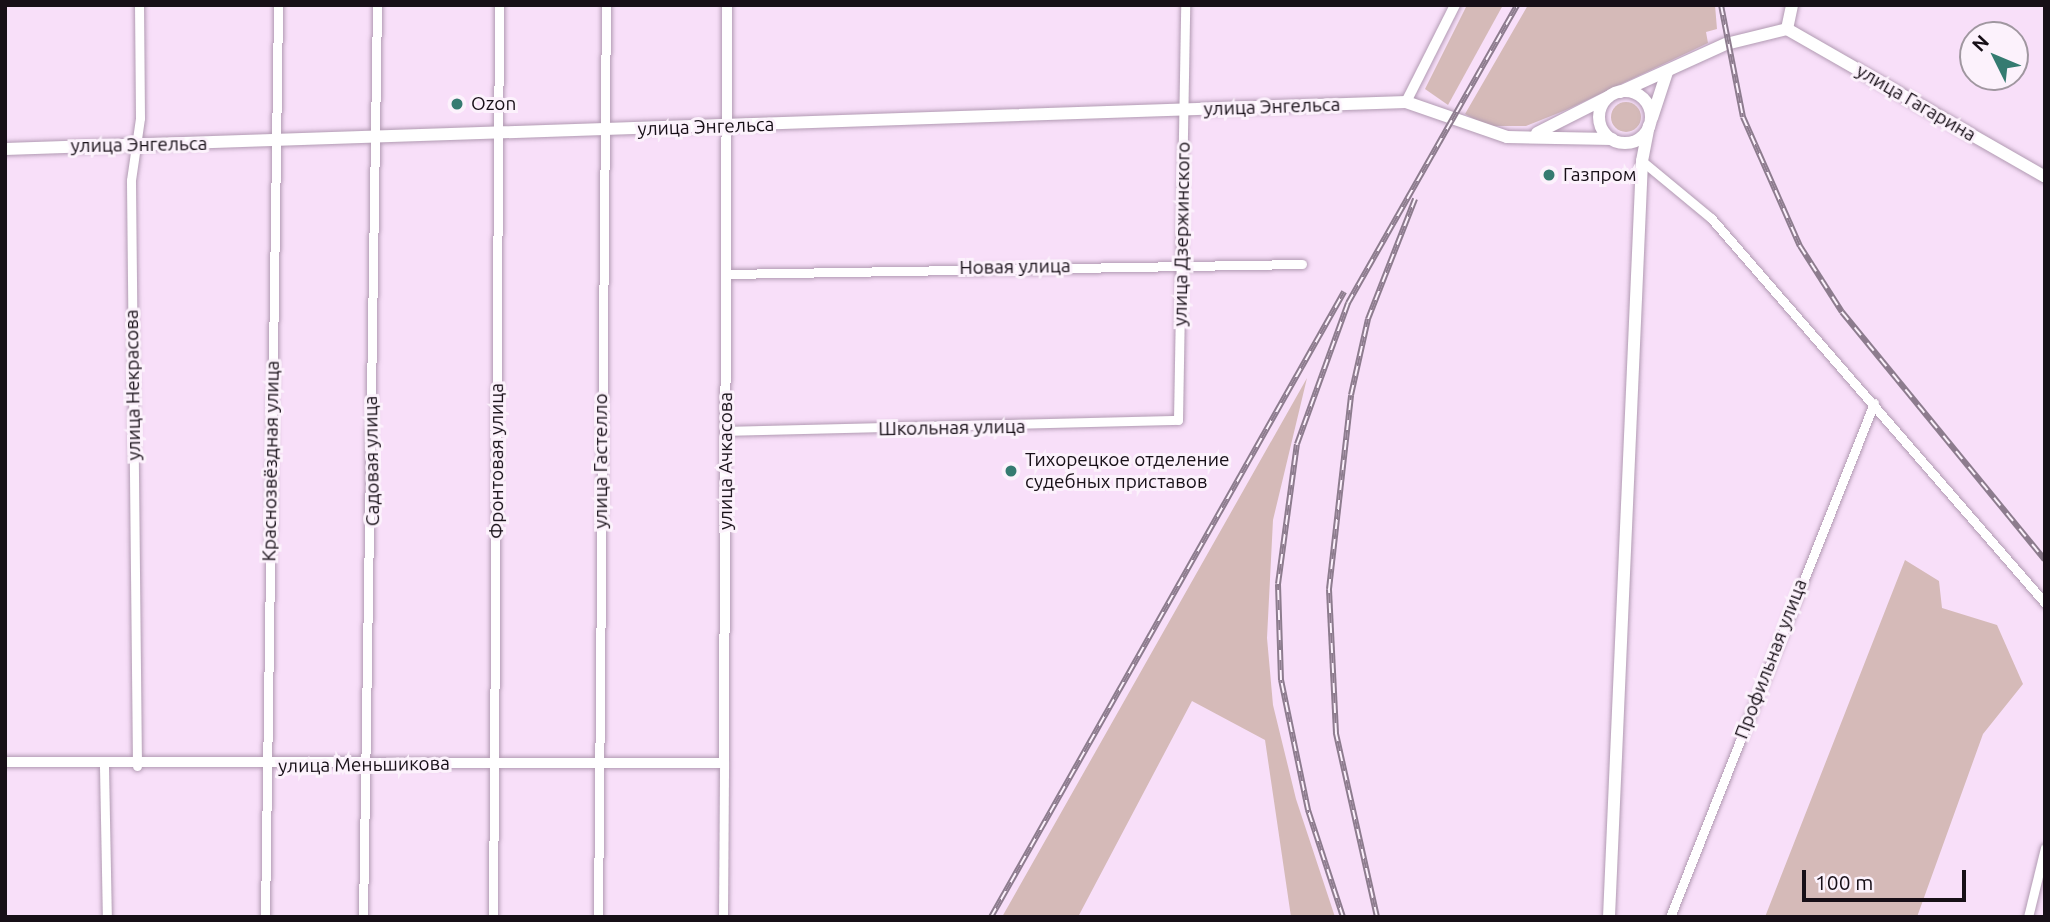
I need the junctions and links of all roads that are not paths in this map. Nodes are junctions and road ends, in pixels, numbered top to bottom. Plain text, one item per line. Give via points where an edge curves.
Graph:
1 (139, 5) edge
2 (278, 5) edge
3 (377, 5) edge
4 (499, 5) edge
5 (606, 5) edge
6 (727, 5) edge
7 (1185, 5) edge
8 (1455, 5) edge
9 (1792, 5) edge
10 (1787, 29) junction
11 (1667, 72) junction
12 (1616, 93) junction
13 (1406, 102) junction
14 (1184, 111) junction
15 (1650, 123) junction
16 (728, 125) junction
17 (606, 131) junction
18 (1536, 133) junction
19 (498, 135) junction
20 (374, 139) junction
21 (1618, 141) junction
22 (276, 143) junction
23 (134, 145) junction
24 (5, 149) edge
25 (1642, 161) junction
26 (2045, 177) edge
27 (1184, 263) junction
28 (1302, 264) dead end
29 (728, 274) junction
30 (1874, 403) junction
31 (1178, 420) joint
32 (726, 431) junction
33 (2045, 603) edge
34 (5, 762) edge
35 (598, 762) junction
36 (366, 764) junction
37 (495, 764) junction
38 (724, 764) junction
39 (137, 766) junction
40 (267, 766) junction
41 (104, 767) junction
42 (2045, 848) edge
43 (107, 917) edge
44 (265, 917) edge
45 (363, 917) edge
46 (493, 917) edge
47 (598, 917) edge
48 (723, 917) edge
49 (1609, 917) edge
50 (1670, 917) edge
51 (2028, 917) edge

1 - 23 street, улица Некрасова
2 - 22 street, Краснозвёздная улица
3 - 20 street, Садовая улица
4 - 19 street, Фронтовая улица
5 - 17 street, улица Гастелло
6 - 16 street, улица Ачкасова
7 - 14 street, улица Дзержинского
8 - 13 street
9 - 10 main road
10 - 11 main road via 1726,44
10 - 26 main road, улица Гагарина
11 - 12 main road
11 - 15 main road
12 - 15 main road via 1643,98
12 - 18 main road
12 - 21 main road via 1600,115
13 - 14 main road, улица Энгельса
13 - 18 main road, улица Энгельса via 1437,108 1485,133
14 - 16 main road, улица Энгельса
14 - 27 street, улица Дзержинского
15 - 21 main road via 1638,139
15 - 25 main road
16 - 17 main road, улица Энгельса
16 - 29 street, улица Ачкасова
17 - 19 main road, улица Энгельса
17 - 35 street, улица Гастелло
18 - 21 main road, улица Энгельса
19 - 20 main road, улица Энгельса
19 - 37 street, Фронтовая улица
20 - 22 main road, улица Энгельса
20 - 36 street, Садовая улица
21 - 25 main road
22 - 23 main road, улица Энгельса
22 - 40 street, Краснозвёздная улица
23 - 24 main road, улица Энгельса
23 - 39 street, улица Некрасова
25 - 30 street via 1711,218
25 - 49 main road
27 - 28 street, Новая улица
27 - 29 street, Новая улица
27 - 31 street, улица Дзержинского
29 - 32 street, улица Ачкасова
30 - 33 street
30 - 50 street, Профильная улица
31 - 32 street, Школьная улица
32 - 38 street, улица Ачкасова
34 - 41 street, улица Меньшикова
35 - 37 street, улица Меньшикова
35 - 38 street, улица Меньшикова
35 - 47 street, улица Гастелло
36 - 37 street, улица Меньшикова
36 - 40 street, улица Меньшикова
36 - 45 street, Садовая улица
37 - 46 street, Фронтовая улица
38 - 48 street, улица Ачкасова
39 - 40 street, улица Меньшикова
39 - 41 street, улица Меньшикова
40 - 44 street, Краснозвёздная улица
41 - 43 street
42 - 51 street

